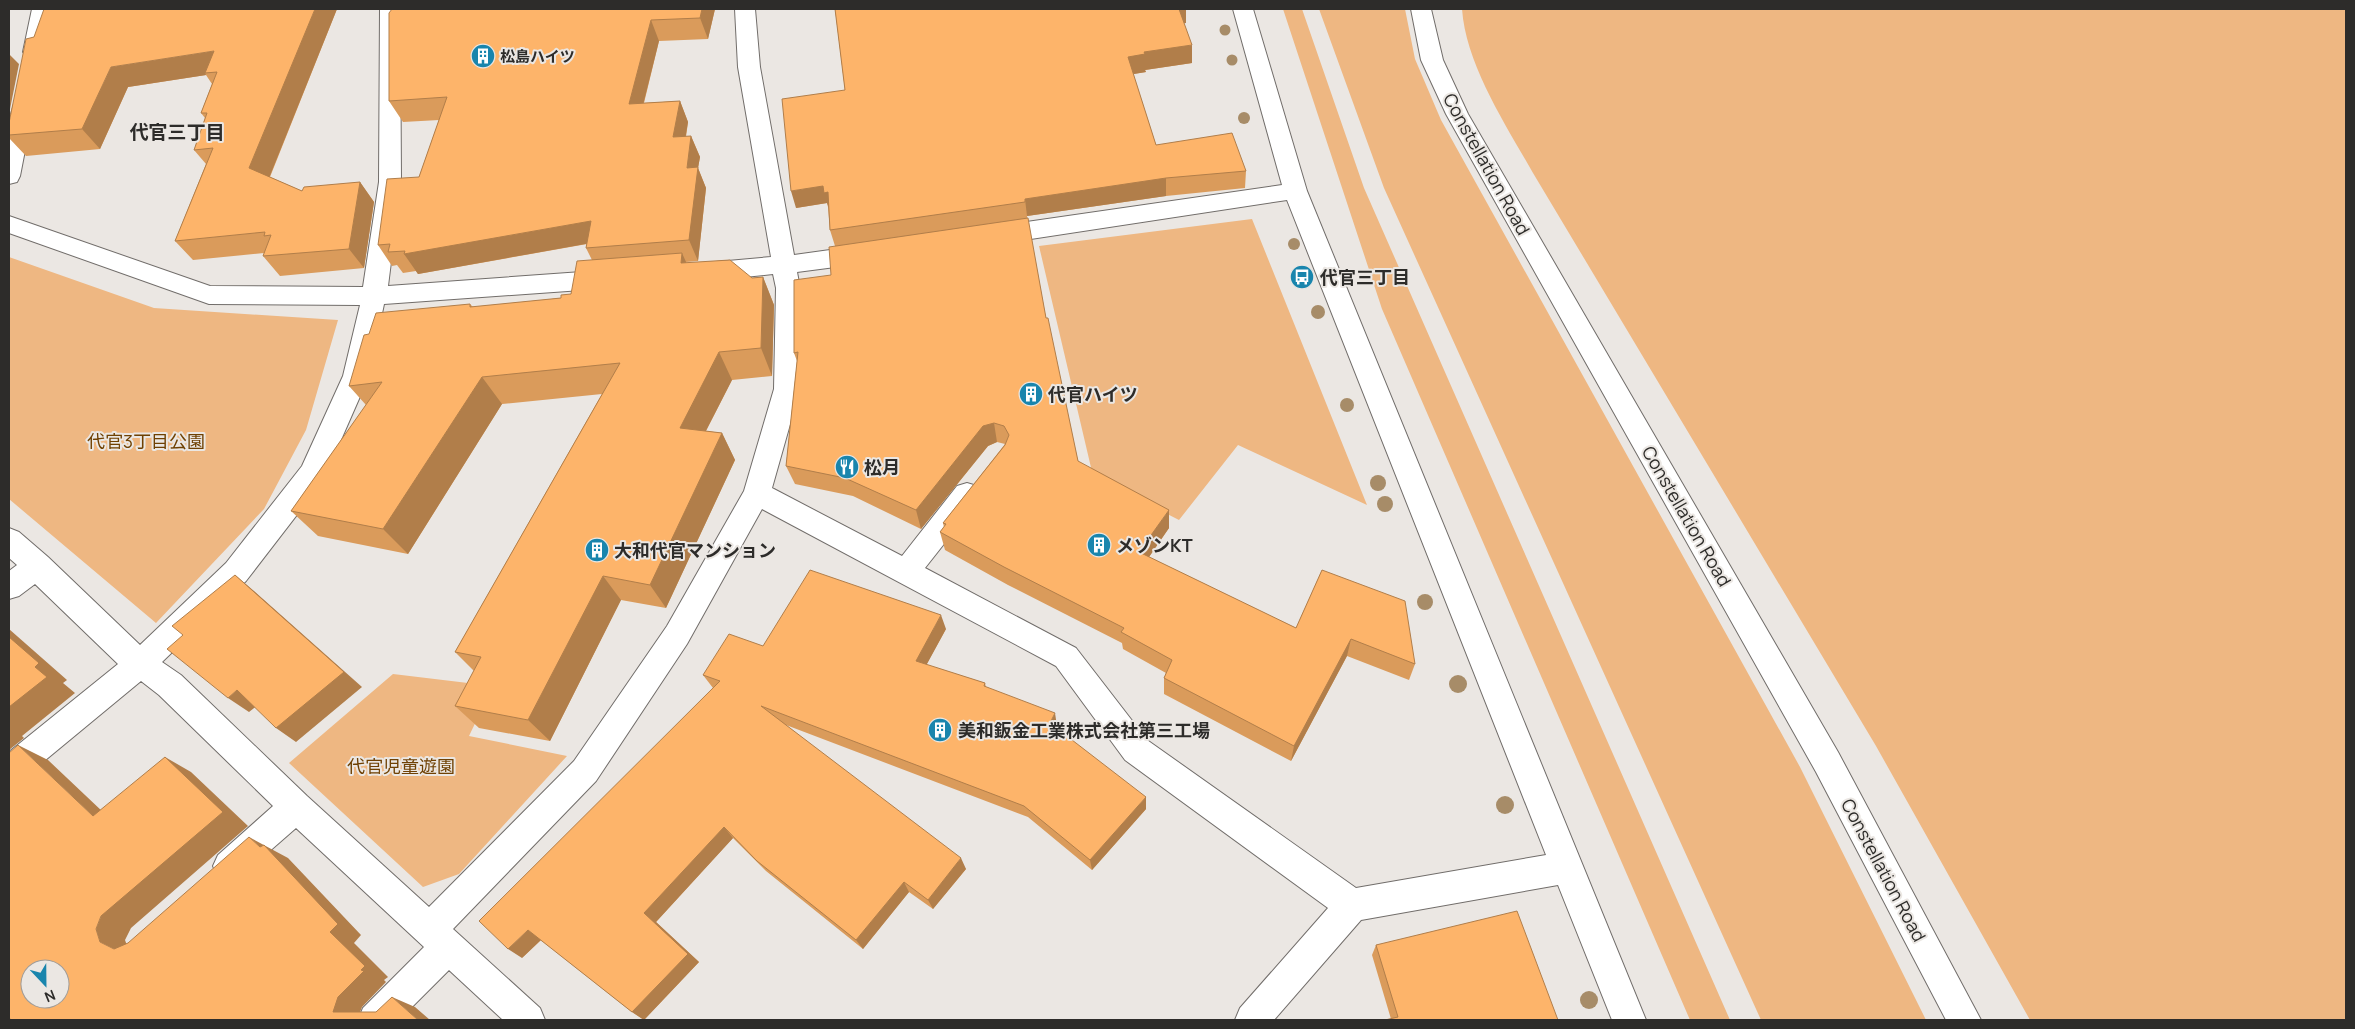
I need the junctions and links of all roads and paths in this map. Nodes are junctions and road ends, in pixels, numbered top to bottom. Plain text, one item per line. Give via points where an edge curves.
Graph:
1 (42, 9) edge
2 (390, 9) edge
3 (745, 9) edge
4 (1243, 9) edge
5 (1421, 9) edge
6 (9, 176) edge
7 (1295, 191) junction
8 (9, 224) edge
9 (966, 240) edge
10 (887, 251) edge
11 (783, 264) junction
12 (684, 274) edge
13 (636, 277) edge
14 (374, 296) junction
15 (980, 478) edge
16 (757, 493) junction
17 (9, 540) edge
18 (38, 566) junction
19 (906, 572) junction
20 (9, 587) edge
21 (140, 664) junction
22 (9, 772) edge
23 (296, 807) junction
24 (1568, 867) junction
25 (209, 884) edge
26 (1352, 904) junction
27 (439, 938) junction
28 (375, 1020) edge
29 (528, 1020) edge
30 (1252, 1020) edge
31 (1629, 1020) edge
32 (1964, 1020) edge

1 - 6 street
2 - 14 street via 390,182
3 - 11 street via 749,67
4 - 7 street
5 - 32 street, Constellation Road via 1432,60 1457,114 1827,762
7 - 9 street
7 - 24 street
8 - 14 street via 208,295
10 - 11 street
11 - 12 street
11 - 16 street via 788,288 787,389
13 - 14 street
14 - 21 street via 356,376 313,473 236,572
15 - 19 street
16 - 19 street
16 - 27 street via 678,635 585,771
17 - 18 street
18 - 20 street
18 - 21 street
19 - 26 street via 1066,657 1136,750
21 - 22 street
21 - 23 street via 170,685
23 - 25 street
23 - 27 street
24 - 26 street
24 - 31 street
26 - 30 street
27 - 28 street
27 - 29 street

